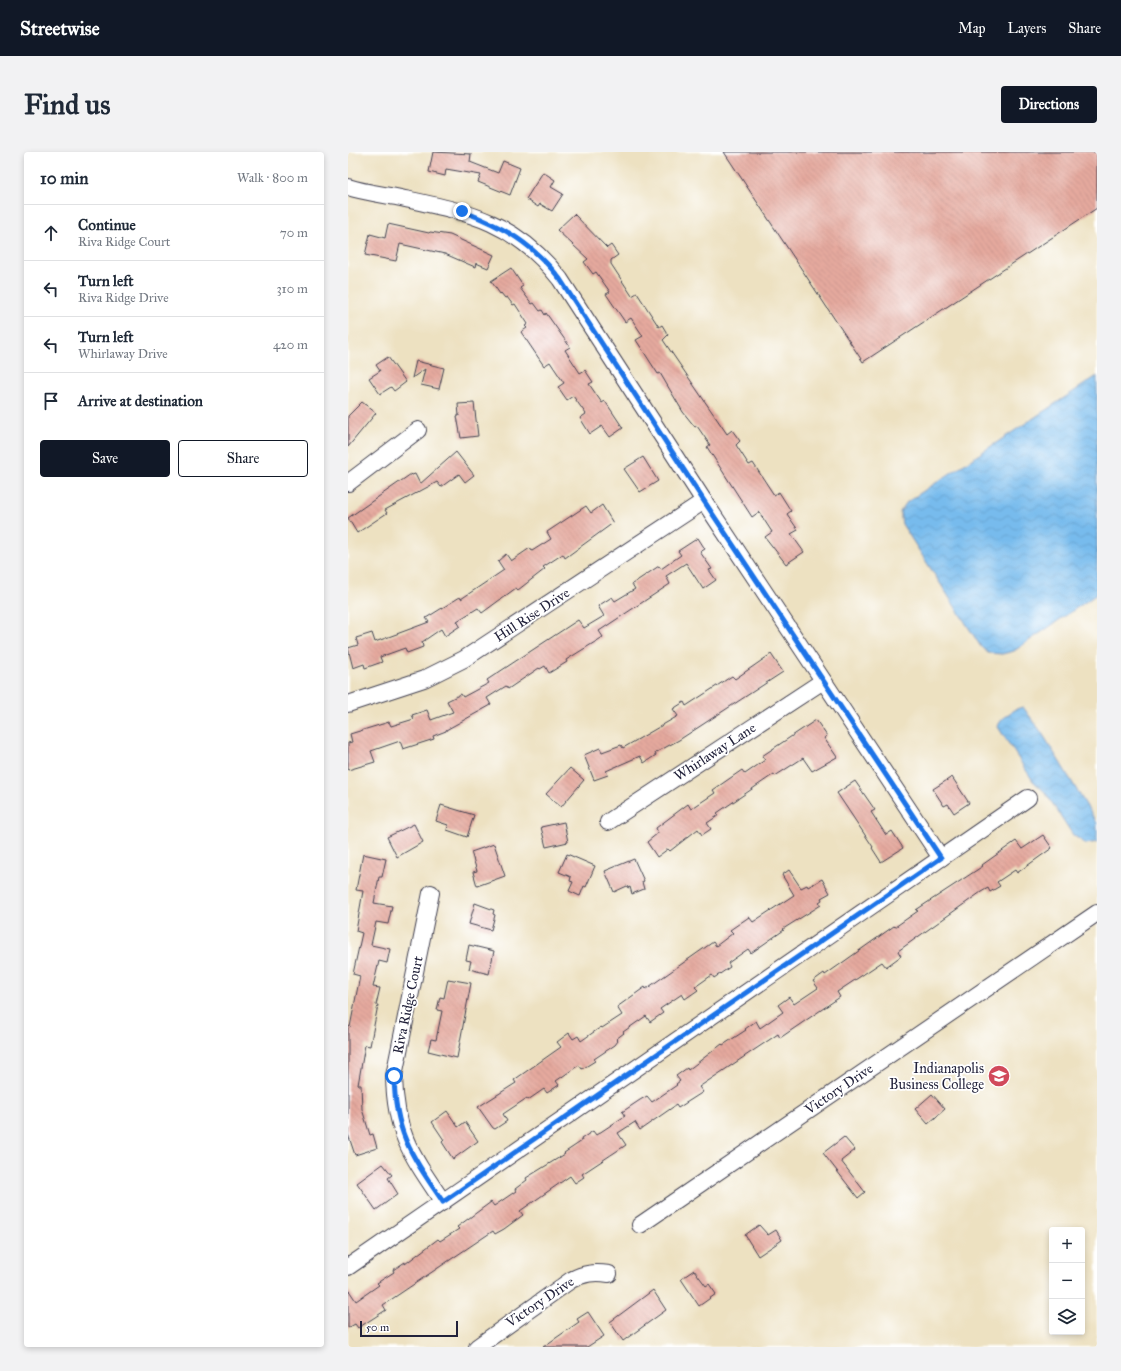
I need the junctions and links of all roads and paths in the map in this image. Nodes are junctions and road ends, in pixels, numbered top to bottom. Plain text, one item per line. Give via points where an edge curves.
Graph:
1 (348, 187) edge
2 (418, 430) dead end
3 (348, 483) edge
4 (704, 501) junction
5 (823, 681) junction
6 (348, 704) edge
7 (1028, 798) dead end
8 (608, 822) dead end
9 (941, 858) junction
10 (431, 893) dead end
11 (1097, 913) edge
12 (443, 1202) junction
13 (640, 1225) dead end
14 (348, 1267) edge
15 (609, 1274) dead end
16 (477, 1347) edge

1 - 4 street via 462,211 491,222 527,244 560,279
2 - 3 street
4 - 5 street
4 - 6 street, Hill Rise Drive via 464,659 424,679
5 - 8 street, Whirlaway Lane
5 - 9 street
7 - 9 street
9 - 12 street
10 - 12 street, Riva Ridge Court via 394,1076 394,1100 399,1124 408,1147
11 - 13 street, Victory Drive
12 - 14 street
15 - 16 street, Victory Drive via 587,1273 571,1280

